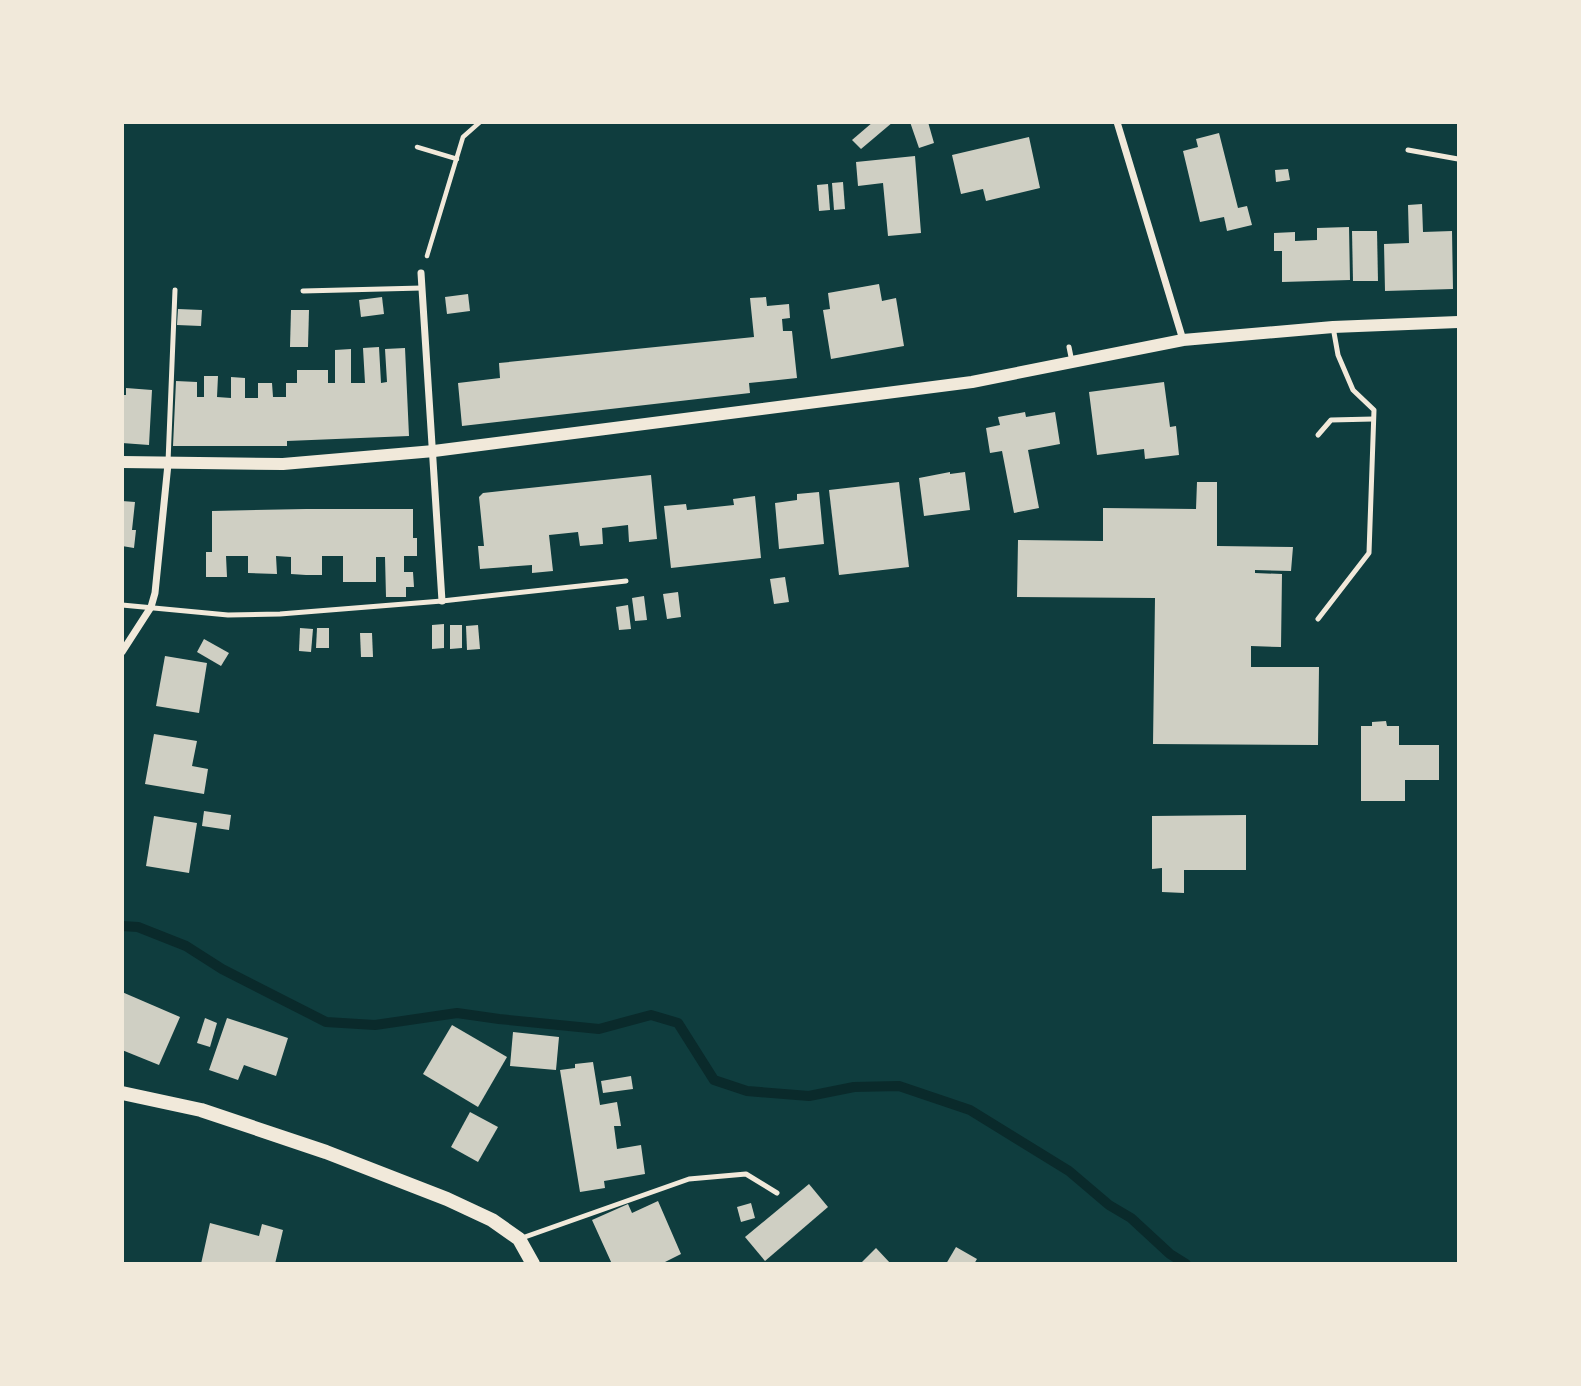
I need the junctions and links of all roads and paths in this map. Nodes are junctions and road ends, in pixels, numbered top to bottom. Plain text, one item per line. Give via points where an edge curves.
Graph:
1 (480, 122) edge
2 (1117, 122) edge
3 (417, 147) dead end
4 (1409, 150) dead end
5 (457, 159) junction
6 (1458, 159) edge
7 (421, 273) joint
8 (422, 288) junction
9 (175, 290) dead end
10 (303, 291) dead end
11 (1458, 322) edge
12 (1334, 327) junction
13 (1182, 340) junction
14 (1069, 347) dead end
15 (1072, 362) junction
16 (1373, 419) junction
17 (1318, 435) dead end
18 (434, 451) junction
19 (122, 462) edge
20 (168, 464) junction
21 (626, 581) dead end
22 (442, 601) junction
23 (122, 605) edge
24 (151, 607) junction
25 (1318, 619) dead end
26 (122, 652) edge
27 (122, 1093) edge
28 (777, 1193) dead end
29 (519, 1239) junction
30 (533, 1264) edge

1 - 5 path via 463,137
2 - 13 street
3 - 5 path
4 - 6 lane
5 - 7 path
7 - 8 street
8 - 10 lane
8 - 18 street
9 - 20 lane
11 - 12 street
12 - 13 street
12 - 16 lane via 1338,355 1353,390 1374,410
13 - 15 street
14 - 15 lane
15 - 18 street via 972,382
16 - 17 lane via 1331,420
16 - 25 lane via 1369,553
18 - 20 street via 283,464
18 - 22 street
19 - 20 street
20 - 24 street
21 - 22 lane
22 - 24 lane via 228,615
23 - 24 lane
24 - 26 street
27 - 29 main road via 201,1110 314,1148 447,1199
28 - 29 lane via 746,1174 689,1179
29 - 30 main road

